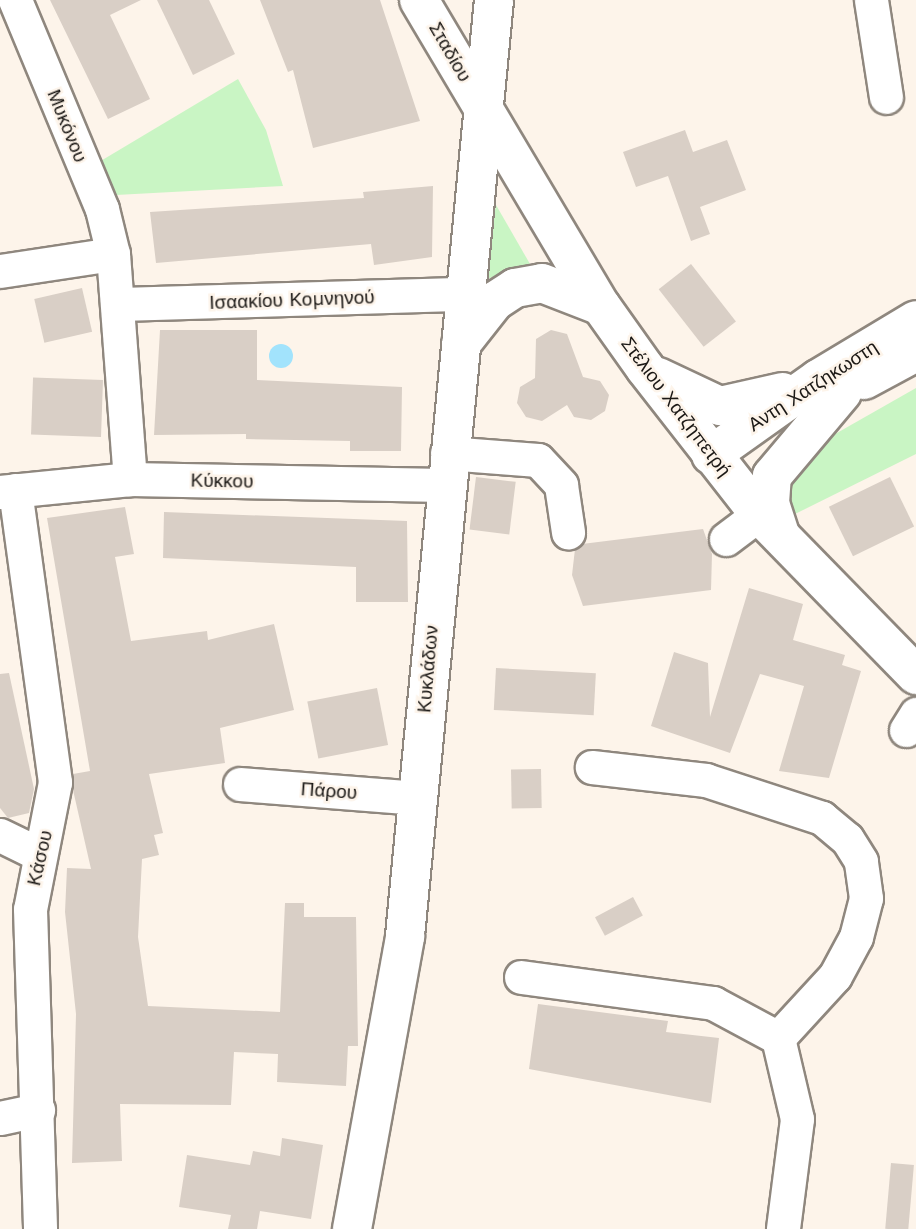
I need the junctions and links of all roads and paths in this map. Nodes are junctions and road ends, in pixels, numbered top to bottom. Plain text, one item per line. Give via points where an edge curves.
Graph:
1 (13, 0) edge
2 (419, 0) edge
3 (494, 0) edge
4 (871, 0) edge
5 (0, 4) edge
6 (886, 97) dead end
7 (480, 105) junction
8 (113, 254) junction
9 (0, 271) edge
10 (465, 294) junction
11 (120, 304) junction
12 (601, 306) junction
13 (916, 320) edge
14 (461, 344) junction
15 (916, 352) edge
16 (645, 368) junction
17 (830, 386) junction
18 (716, 461) junction
19 (446, 469) junction
20 (130, 479) junction
21 (7, 491) edge
22 (759, 514) junction
23 (568, 532) dead end
24 (726, 539) dead end
25 (786, 544) junction
26 (916, 675) edge
27 (592, 767) dead end
28 (240, 784) dead end
29 (417, 798) junction
30 (0, 835) edge
31 (39, 854) junction
32 (521, 978) dead end
33 (778, 1038) junction
34 (38, 1110) junction
35 (0, 1118) edge
36 (40, 1229) edge
37 (352, 1229) edge
38 (782, 1229) edge

1 - 5 street
1 - 8 street, Μυκόνου via 102,209
2 - 7 main road, Σταδίου
3 - 7 main road, Κυκλάδων
4 - 6 street
7 - 10 main road, Κυκλάδων
7 - 12 main road, Στέλιου Χατζηπετρή
8 - 9 street
8 - 11 street
10 - 11 street, Ισαακίου Κομνηνού
10 - 14 main road, Κυκλάδων
11 - 20 street
12 - 14 main road via 542,283 515,288 495,300
12 - 16 main road, Στέλιου Χατζηπετρή
13 - 17 main road, Αντη Χατζηκωστη
14 - 19 main road, Κυκλάδων
15 - 17 main road, Αντη Χατζηκωστη
16 - 17 main road via 720,406
16 - 18 main road, Στέλιου Χατζηπετρή
17 - 18 main road, Αντη Χατζηκωστη
17 - 25 main road via 772,476 770,503
18 - 22 main road, Στέλιου Χατζηπετρή
19 - 20 street, Κύκκου
19 - 23 street, Κύκκου via 538,460 561,485
19 - 29 main road, Κυκλάδων
20 - 21 street, Κύκκου
21 - 31 street, Κάσου via 55,782
22 - 24 street
22 - 25 main road, Στέλιου Χατζηπετρή
25 - 26 main road, Στέλιου Χατζηπετρή via 829,576
27 - 33 street via 706,780 806,811 854,848 866,898 856,937 835,976
28 - 29 street, Πάρου
29 - 37 main road, Κυκλάδων via 405,936
30 - 31 street
31 - 34 street, Κάσου via 30,909
32 - 33 street via 701,1000
33 - 38 street via 797,1119
34 - 35 street
34 - 36 street, Κάσου

